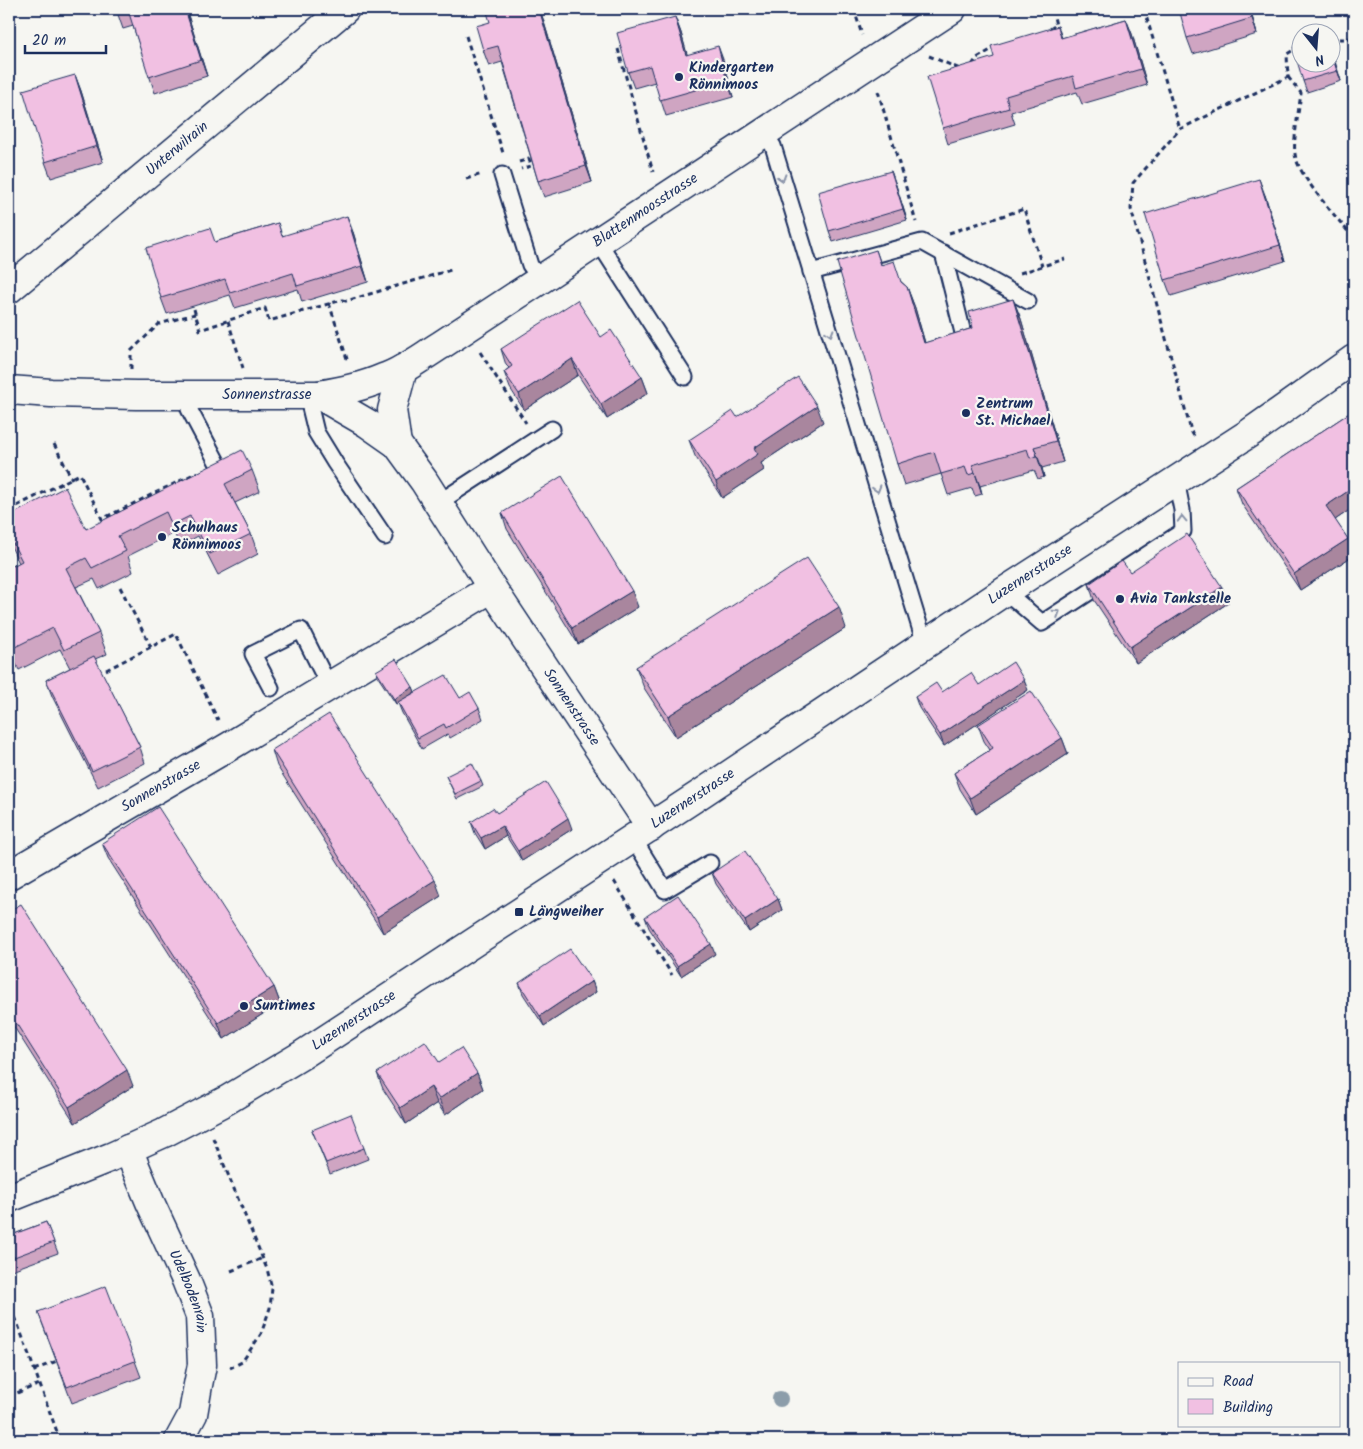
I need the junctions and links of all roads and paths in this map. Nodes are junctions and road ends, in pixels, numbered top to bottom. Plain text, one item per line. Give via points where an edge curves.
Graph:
1 (345, 9) edge
2 (854, 9) edge
3 (952, 9) edge
4 (1052, 9) edge
5 (1144, 9) edge
6 (1048, 30) edge
7 (466, 36) dead end
8 (863, 36) dead end
9 (1354, 36) edge
10 (1340, 39) edge
11 (998, 46) edge
12 (618, 49) edge
13 (922, 52) dead end
14 (1290, 52) edge
15 (1288, 77) junction
16 (878, 89) dead end
17 (1180, 130) junction
18 (764, 133) junction
19 (504, 157) dead end
20 (654, 173) dead end
21 (502, 175) dead end
22 (1354, 239) edge
23 (598, 241) junction
24 (922, 242) junction
25 (943, 253) junction
26 (1065, 259) dead end
27 (1042, 266) junction
28 (454, 269) dead end
29 (811, 272) junction
30 (540, 279) junction
31 (9, 289) edge
32 (1010, 291) junction
33 (1028, 301) dead end
34 (329, 303) junction
35 (228, 321) junction
36 (967, 349) edge
37 (478, 350) dead end
38 (1354, 359) edge
39 (350, 369) dead end
40 (403, 369) junction
41 (244, 373) dead end
42 (130, 376) dead end
43 (685, 377) dead end
44 (9, 390) edge
45 (189, 395) junction
46 (313, 395) junction
47 (552, 429) dead end
48 (536, 439) junction
49 (1197, 440) dead end
50 (54, 444) dead end
51 (397, 444) junction
52 (217, 462) joint
53 (72, 479) junction
54 (1176, 480) junction
55 (438, 503) junction
56 (9, 510) edge
57 (385, 537) dead end
58 (120, 587) dead end
59 (492, 588) junction
60 (1005, 591) junction
61 (925, 644) junction
62 (151, 648) junction
63 (106, 670) dead end
64 (329, 686) junction
65 (271, 688) dead end
66 (230, 746) junction
67 (642, 832) junction
68 (710, 862) dead end
69 (9, 875) edge
70 (612, 878) dead end
71 (672, 975) edge
72 (212, 1134) dead end
73 (128, 1149) junction
74 (9, 1198) edge
75 (263, 1258) junction
76 (231, 1271) dead end
77 (9, 1300) edge
78 (57, 1362) edge
79 (34, 1370) junction
80 (40, 1384) junction
81 (198, 1385) junction
82 (9, 1396) edge
83 (60, 1440) edge
84 (179, 1440) edge

1 - 31 street, Unterwilrain
2 - 8 path
3 - 18 street, Blattenmoosstrasse
4 - 6 path via 1056,25
5 - 17 path
7 - 19 path
9 - 10 path
11 - 13 path via 977,58 967,72
12 - 20 path
14 - 15 path via 1287,54
15 - 17 path
15 - 22 path via 1301,93 1295,152 1297,164
16 - 24 path
17 - 49 path via 1134,183 1130,209 1191,431
18 - 23 street, Blattenmoosstrasse
18 -> 29 lane via 773,146
21 - 30 lane via 530,265
23 - 30 street, Blattenmoosstrasse
23 - 43 lane
24 - 25 lane
24 - 29 lane
25 - 27 path via 949,232 1024,209
25 - 32 lane
25 - 36 lane
26 - 27 path
27 - 32 path via 1021,272
28 - 34 path via 346,301
29 -> 61 lane
30 - 40 street, Blattenmoosstrasse
32 - 33 lane
34 - 35 path via 269,321 265,308
34 - 39 path
35 - 41 path
35 - 42 path via 200,330 194,312 159,324 131,351
37 - 48 path
38 - 54 street, Luzernerstrasse
40 - 46 street, Blattenmoosstrasse via 348,390
40 - 51 street via 392,410
44 - 45 street, Sonnenstrasse
45 - 46 street, Sonnenstrasse
45 - 52 lane via 189,409
46 - 51 street, Sonnenstrasse via 352,413
46 - 57 lane via 316,432
47 - 48 lane
48 - 55 lane
50 - 53 path
51 - 55 street, Sonnenstrasse
52 - 53 path via 102,519 80,474
53 - 56 path
54 - 60 street, Luzernerstrasse
60 -> 54 lane via 1042,622 1059,612 1183,531
55 - 59 street, Sonnenstrasse
58 - 62 path
59 - 64 street, Sonnenstrasse
59 - 67 street, Sonnenstrasse
60 - 61 street, Luzernerstrasse
61 - 67 street, Luzernerstrasse
62 - 63 path
62 - 66 path via 176,634
64 - 65 lane via 301,630 253,654
64 - 66 street, Sonnenstrasse
66 - 69 street, Sonnenstrasse
67 - 68 lane via 665,890
67 - 73 street, Luzernerstrasse via 293,1060 201,1114
70 - 71 path
72 - 75 path
73 - 74 street, Luzernerstrasse
73 - 81 street, Udelbodenrain via 200,1316 202,1365
75 - 76 path
75 - 81 path via 272,1288 270,1308 261,1334 242,1362
77 - 79 path
78 - 79 path
79 - 80 path
80 - 82 path
80 - 83 path
81 - 84 street, Udelbodenrain via 193,1414

